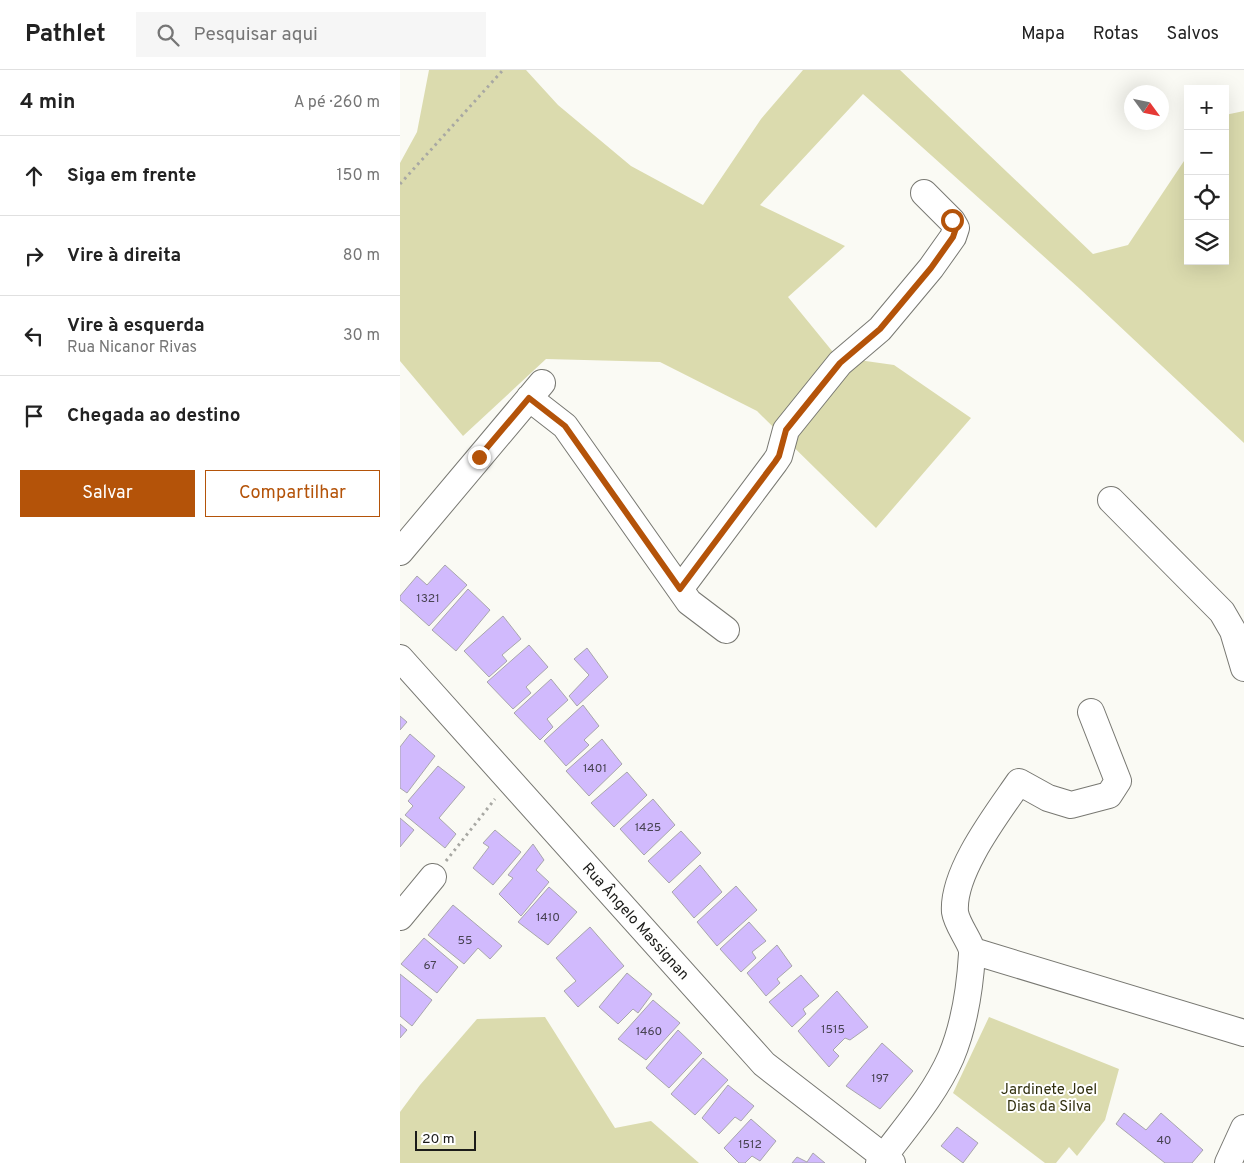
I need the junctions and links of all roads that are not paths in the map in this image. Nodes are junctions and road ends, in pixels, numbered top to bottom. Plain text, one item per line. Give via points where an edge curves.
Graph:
1 (924, 193) dead end
2 (1110, 500) dead end
3 (400, 552) edge
4 (680, 589) junction
5 (726, 630) dead end
6 (400, 658) edge
7 (1244, 668) edge
8 (1091, 712) dead end
9 (433, 877) road end
10 (400, 917) edge
11 (973, 951) junction
12 (1244, 1033) edge
13 (1244, 1128) edge
14 (885, 1161) edge
15 (1228, 1163) edge

1 - 4 street via 952,220 956,228 953,237 880,329 840,363 786,430 779,456
2 - 7 street via 1222,612 1233,631
3 - 4 street via 535,391 565,426
4 - 5 street via 689,602
6 - 14 street, Rua Ângelo Massignan via 764,1064
8 - 11 street via 1118,781 1109,795 1071,805 1048,798 1019,782 974,852 957,893 955,912
9 - 10 street
11 - 12 street
11 - 14 street via 965,1005 951,1057
13 - 15 street

